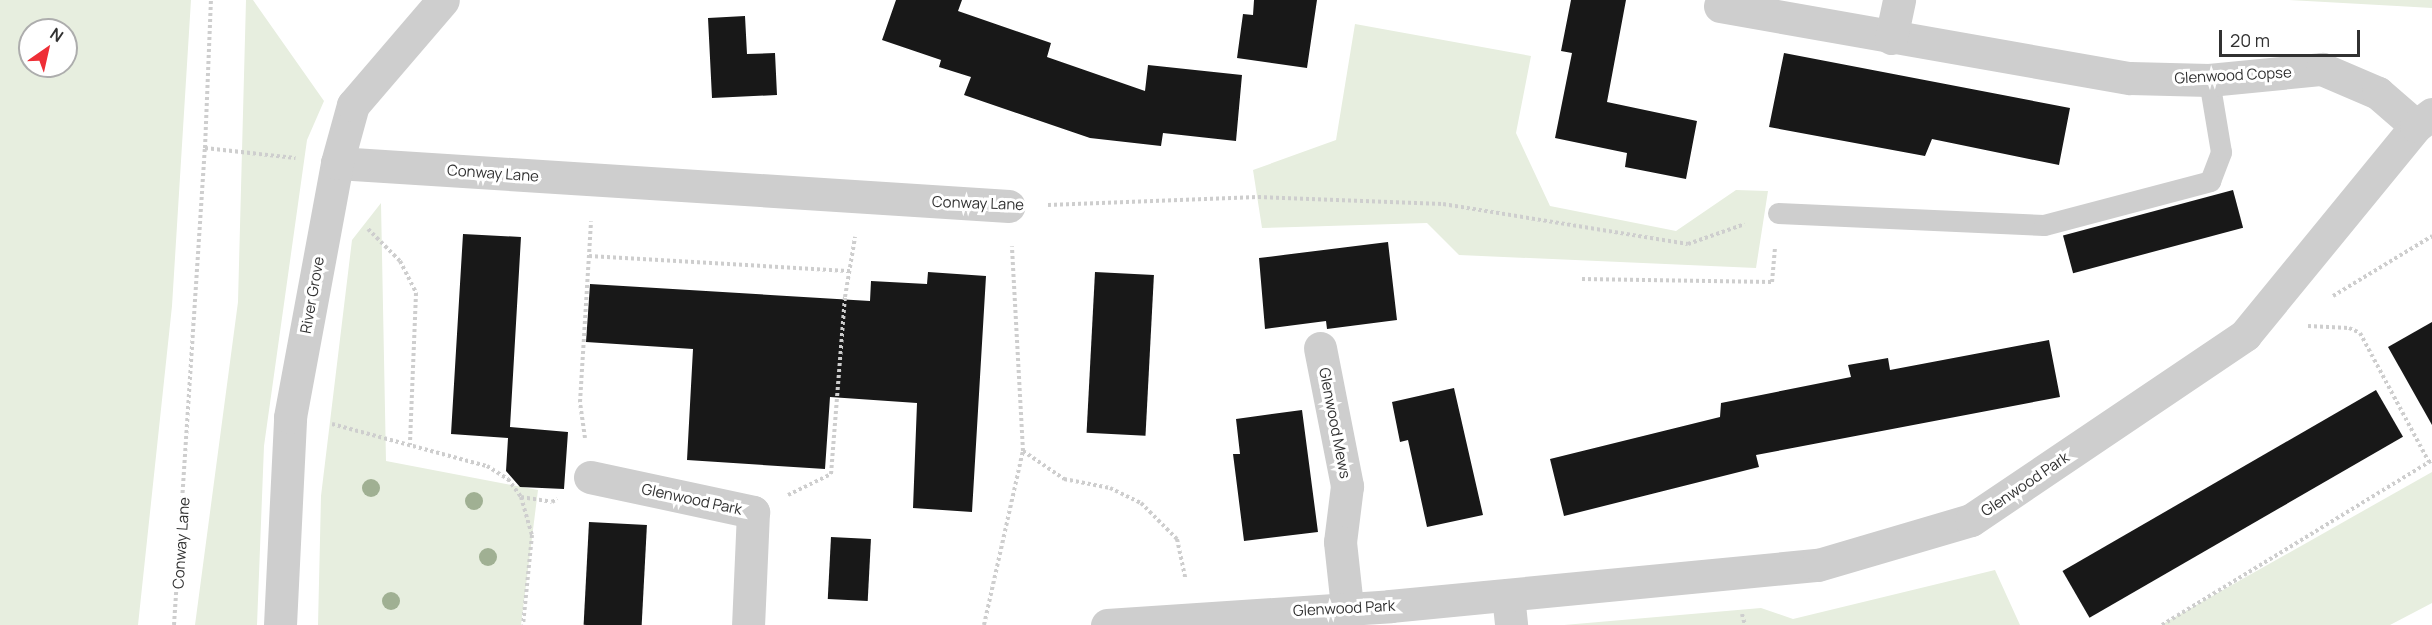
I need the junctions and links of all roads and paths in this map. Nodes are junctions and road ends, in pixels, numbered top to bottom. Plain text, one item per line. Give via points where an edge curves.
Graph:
1 (211, 0) edge
2 (443, 0) edge
3 (1899, 0) edge
4 (1720, 6) dead end
5 (1891, 38) junction
6 (2209, 80) junction
7 (2424, 120) edge
8 (206, 148) junction
9 (334, 177) junction
10 (594, 179) junction
11 (857, 197) junction
12 (1009, 206) joint
13 (1778, 213) junction
14 (2432, 236) edge
15 (589, 256) junction
16 (852, 271) junction
17 (1013, 274) dead end
18 (1582, 279) dead end
19 (2329, 298) dead end
20 (2253, 324) junction
21 (1320, 348) dead end
22 (291, 413) junction
23 (410, 445) junction
24 (1023, 451) junction
25 (2431, 461) edge
26 (590, 477) joint
27 (753, 512) junction
28 (1347, 606) junction
29 (1509, 610) edge
30 (1194, 618) junction
31 (174, 625) edge
32 (280, 625) edge
33 (523, 625) edge
34 (748, 625) edge
35 (984, 625) edge
36 (1107, 625) edge
37 (2162, 625) edge

1 - 8 path, Conway Lane
2 - 9 street, River Grove via 353,105
3 - 5 street
4 - 5 street, Glenwood Copse
5 - 6 street, Glenwood Copse via 2130,78
6 - 7 street, Glenwood Copse via 2322,69 2379,93
6 - 13 lane via 2221,152 2210,181 2044,225
7 - 20 street, Glenwood Park
8 - 9 path
8 - 31 path, Conway Lane
9 - 10 street, Conway Lane
9 - 22 street, River Grove
9 - 23 path via 400,261 417,293
10 - 11 street, Conway Lane
10 - 15 path
11 - 12 street, Conway Lane
11 - 16 path
12 - 13 path, Conway Lane via 1258,197 1443,204 1688,244
13 - 18 path via 1772,282
14 - 19 path
15 - 16 path
15 - 26 path via 580,402
16 - 27 path via 845,297 831,474
17 - 24 path
20 - 25 path via 2349,328 2360,333
20 - 29 street, Glenwood Park via 2245,335 1971,520 1818,565
21 - 28 street, Glenwood Mews via 1347,486 1340,542
22 - 23 path
22 - 32 street, River Grove
23 - 33 path via 487,466 507,479 520,497 531,535
24 - 30 path via 1064,478 1110,488 1141,503 1177,540
24 - 35 path
25 - 37 path
26 - 27 street, Glenwood Park
27 - 34 street, Glenwood Park
28 - 29 street, Glenwood Park
28 - 30 street, Glenwood Park
30 - 36 street, Glenwood Park

